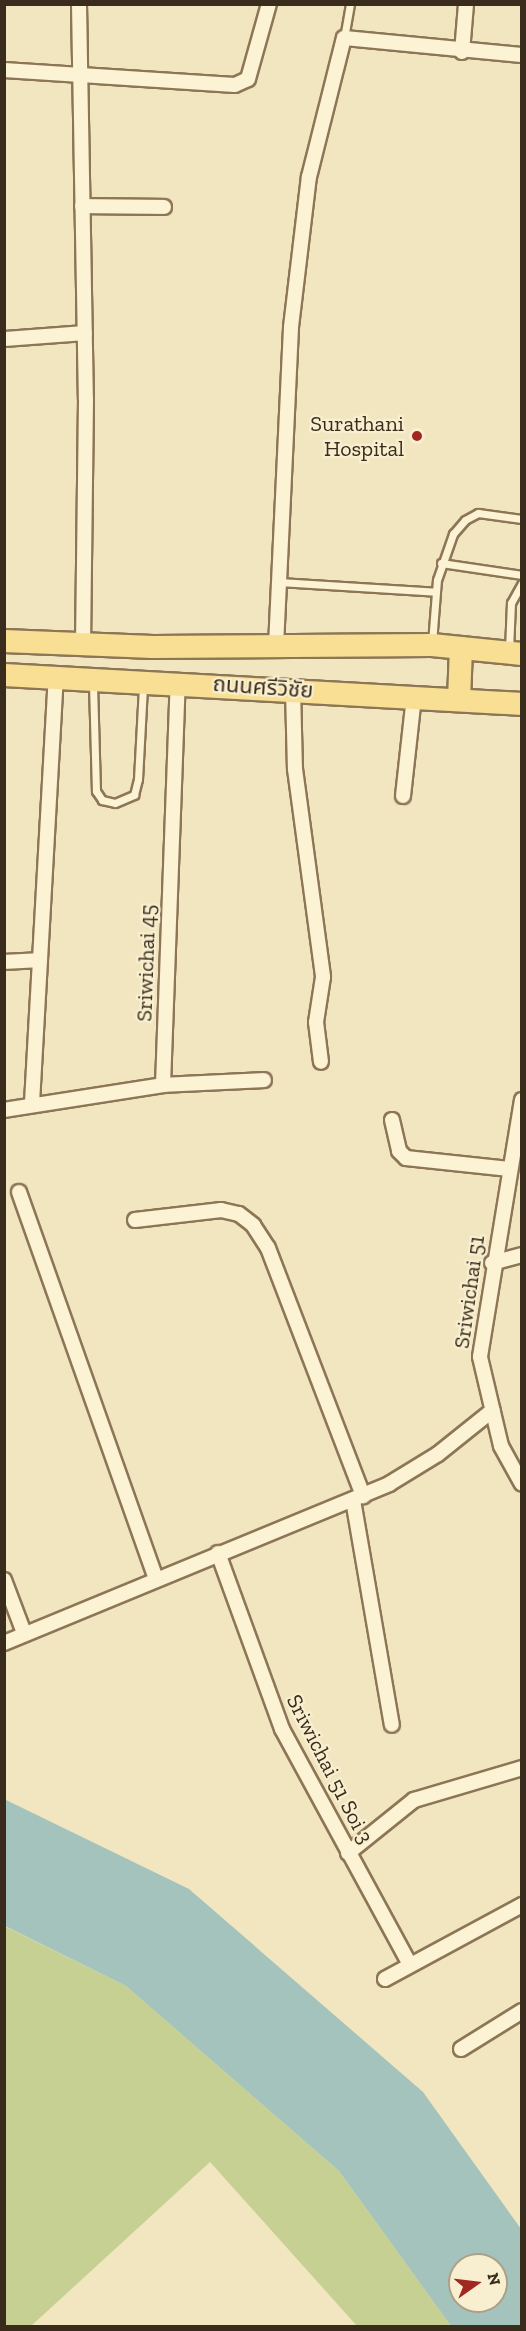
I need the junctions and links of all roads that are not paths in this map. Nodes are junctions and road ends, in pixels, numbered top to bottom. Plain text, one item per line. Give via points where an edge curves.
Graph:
1 (80, 4) edge
2 (268, 4) edge
3 (350, 4) edge
4 (466, 4) edge
5 (344, 38) junction
6 (462, 52) junction
7 (522, 55) edge
8 (4, 70) edge
9 (80, 74) junction
10 (82, 206) junction
11 (164, 207) dead end
12 (85, 333) junction
13 (4, 339) edge
14 (522, 519) edge
15 (441, 563) junction
16 (522, 575) edge
17 (279, 582) junction
18 (522, 583) edge
19 (436, 592) junction
20 (4, 641) edge
21 (82, 645) junction
22 (432, 645) junction
23 (276, 646) junction
24 (461, 648) junction
25 (515, 653) edge
26 (4, 675) edge
27 (56, 676) junction
28 (93, 678) junction
29 (143, 681) junction
30 (178, 681) junction
31 (293, 689) junction
32 (414, 697) junction
33 (459, 700) junction
34 (522, 704) edge
35 (403, 796) dead end
36 (40, 960) junction
37 (4, 962) edge
38 (321, 1062) dead end
39 (264, 1080) dead end
40 (163, 1085) junction
41 (522, 1100) edge
42 (32, 1103) junction
43 (4, 1110) edge
44 (392, 1120) dead end
45 (509, 1169) junction
46 (19, 1192) dead end
47 (135, 1220) dead end
48 (522, 1255) edge
49 (492, 1263) junction
50 (493, 1410) junction
51 (522, 1484) edge
52 (358, 1498) junction
53 (218, 1554) junction
54 (156, 1578) junction
55 (4, 1580) edge
56 (24, 1633) junction
57 (4, 1643) edge
58 (392, 1725) dead end
59 (522, 1768) edge
60 (348, 1853) junction
61 (522, 1905) edge
62 (409, 1963) junction
63 (385, 1979) dead end
64 (522, 2011) edge
65 (461, 2049) dead end

1 - 9 street
2 - 9 street via 248,79 235,85
3 - 5 lane
4 - 6 street
5 - 6 street
5 - 17 street via 309,177 292,315
6 - 7 street
8 - 9 street
9 - 10 street
10 - 11 street
10 - 12 street
12 - 13 street
12 - 21 street
14 - 15 lane via 478,513 465,520 453,534
15 - 16 lane
15 - 19 lane
17 - 19 lane
17 - 23 street
18 - 25 lane via 511,603
19 - 22 lane
20 - 21 main road, ถนนศรีวิชัย
21 - 23 main road, ถนนศรีวิชัย
22 - 23 main road, ถนนศรีวิชัย
22 - 24 main road, ถนนศรีวิชัย
24 - 25 main road, ถนนศรีวิชัย
24 - 33 main road
26 - 27 main road, ถนนศรีวิชัย
27 - 28 main road, ถนนศรีวิชัย
27 - 36 street
28 - 29 main road, ถนนศรีวิชัย
28 - 29 lane via 96,791 102,800 115,803 134,795 138,779
29 - 30 main road, ถนนศรีวิชัย
30 - 31 main road, ถนนศรีวิชัย
30 - 40 street, Sriwichai 45
31 - 32 main road, ถนนศรีวิชัย
31 - 38 street via 295,769 323,976 316,1022
32 - 33 main road, ถนนศรีวิชัย
32 - 35 street
33 - 34 main road, ถนนศรีวิชัย
36 - 37 street
36 - 42 street
39 - 40 street
40 - 42 street
41 - 45 street, Sriwichai 51
42 - 43 street
44 - 45 street via 399,1151 406,1158
45 - 49 street, Sriwichai 51
46 - 54 street
47 - 52 street via 221,1210 239,1214 253,1225 268,1248
48 - 49 street
49 - 50 street, Sriwichai 51 via 480,1357
50 - 51 street, Sriwichai 51 via 501,1446
50 - 52 street via 421,1465
52 - 53 street
52 - 58 street
53 - 54 street
53 - 60 street, Sriwichai 51 Soi 3 via 282,1729
54 - 56 street
55 - 56 street
56 - 57 street
59 - 60 street via 414,1800
60 - 62 street, Sriwichai 51 Soi 3
61 - 62 street
62 - 63 street
64 - 65 street

